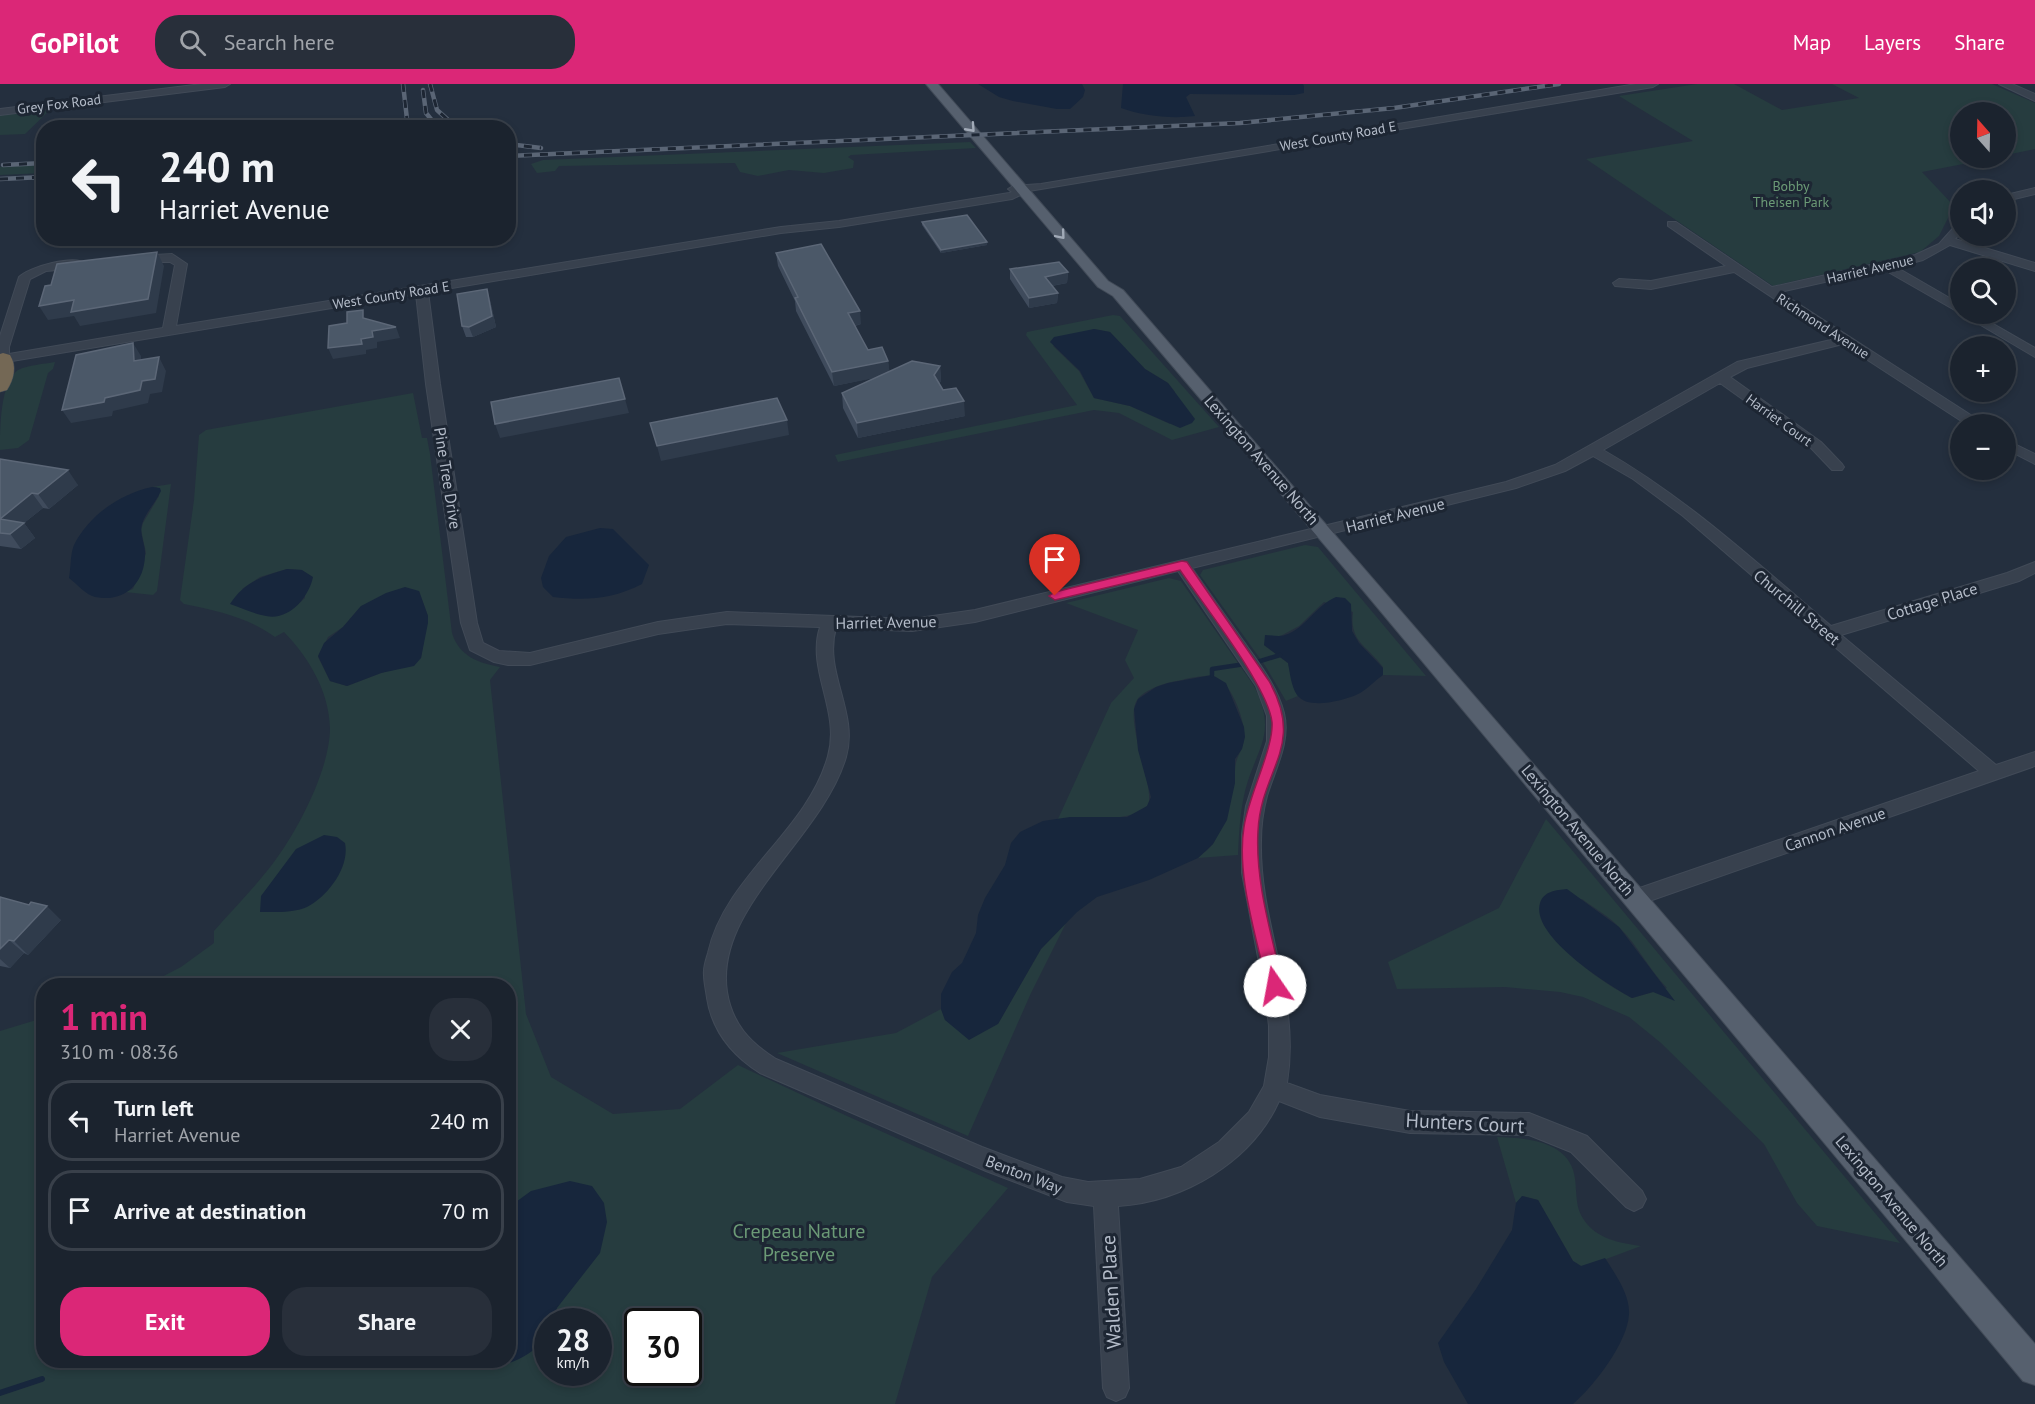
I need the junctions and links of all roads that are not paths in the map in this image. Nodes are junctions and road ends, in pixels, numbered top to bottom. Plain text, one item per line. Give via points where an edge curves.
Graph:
1 (225, 84) edge
2 (932, 84) edge
3 (1653, 84) edge
4 (2004, 84) edge
5 (2035, 98) edge
6 (0, 112) edge
7 (1029, 174) dead end
8 (1041, 188) junction
9 (1024, 190) junction
10 (2035, 191) edge
11 (2016, 196) edge
12 (1054, 203) dead end
13 (1672, 224) dead end
14 (1950, 239) edge
15 (1948, 241) junction
16 (1092, 248) dead end
17 (124, 261) edge
18 (89, 264) edge
19 (1886, 266) junction
20 (2035, 267) edge
21 (1735, 268) junction
22 (1619, 283) dead end
23 (422, 290) junction
24 (1770, 291) junction
25 (1118, 293) junction
26 (1950, 303) edge
27 (1985, 324) edge
28 (169, 331) junction
29 (1845, 340) junction
30 (2035, 353) edge
31 (1, 360) edge
32 (1719, 376) junction
33 (0, 386) edge
34 (1960, 414) edge
35 (1593, 450) junction
36 (2016, 450) edge
37 (2035, 460) edge
38 (1837, 467) dead end
39 (1323, 531) junction
40 (1182, 565) junction
41 (2035, 567) edge
42 (829, 623) junction
43 (1828, 633) junction
44 (494, 656) joint
45 (2035, 759) edge
46 (1994, 773) junction
47 (1635, 898) junction
48 (1274, 1089) junction
49 (1105, 1196) junction
50 (1634, 1199) dead end
51 (2035, 1370) edge
52 (1116, 1388) dead end

1 - 6 street, Grey Fox Road
2 -> 9 main road, Lexington Avenue North
3 - 8 street, West County Road E
4 - 5 street
7 - 8 main road
8 - 9 street, West County Road E
8 - 12 main road
9 - 23 street, West County Road E via 1012,196
9 -> 25 main road, Lexington Avenue North via 1103,284
10 - 11 street
13 - 21 street, Richmond Avenue
14 - 15 street, Harriet Avenue
15 - 19 street, Harriet Avenue via 1926,255
15 - 20 street
16 - 25 main road, Lexington Avenue North via 1118,281
17 - 28 street via 172,258 181,264
18 - 31 street via 43,268 25,278
19 - 24 street, Harriet Avenue
19 - 26 street
21 - 22 street via 1651,285
21 - 24 street, Richmond Avenue
23 - 28 street, West County Road E
23 - 44 street, Pine Tree Drive via 469,623 476,646
24 - 29 street, Richmond Avenue
25 - 39 main road, Lexington Avenue North
27 - 30 street
28 - 31 street, West County Road E
29 - 32 street, Harriet Avenue via 1757,360
29 - 34 street, Richmond Avenue
31 - 33 highway via 5,370
32 - 35 street, Harriet Avenue
32 - 38 street, Harriet Court via 1816,445
35 - 39 street, Harriet Avenue via 1560,468 1511,485
35 - 43 street, Churchill Street via 1664,494
36 - 37 street
39 - 40 street, Harriet Avenue
39 - 47 main road, Lexington Avenue North
40 - 42 street, Harriet Avenue via 943,622
40 - 48 street, Benton Way via 1264,684 1278,721 1278,736 1251,829 1254,890 1280,1017 1279,1072
41 - 43 street, Cottage Place
42 - 44 street, Harriet Avenue via 727,618 658,628 530,659
42 - 49 street, Benton Way via 823,659 839,714 837,757 811,810 750,891 719,942 713,982 723,1021 749,1055 768,1066 972,1154 1071,1192
43 - 46 street, Churchill Street
45 - 46 street, Cannon Avenue
46 - 47 street, Cannon Avenue
47 - 51 main road, Lexington Avenue North
48 - 49 street, Benton Way via 1262,1113 1234,1144 1187,1178
48 - 50 street, Hunters Court via 1320,1106 1410,1122 1529,1124 1579,1144
49 - 52 street, Walden Place

